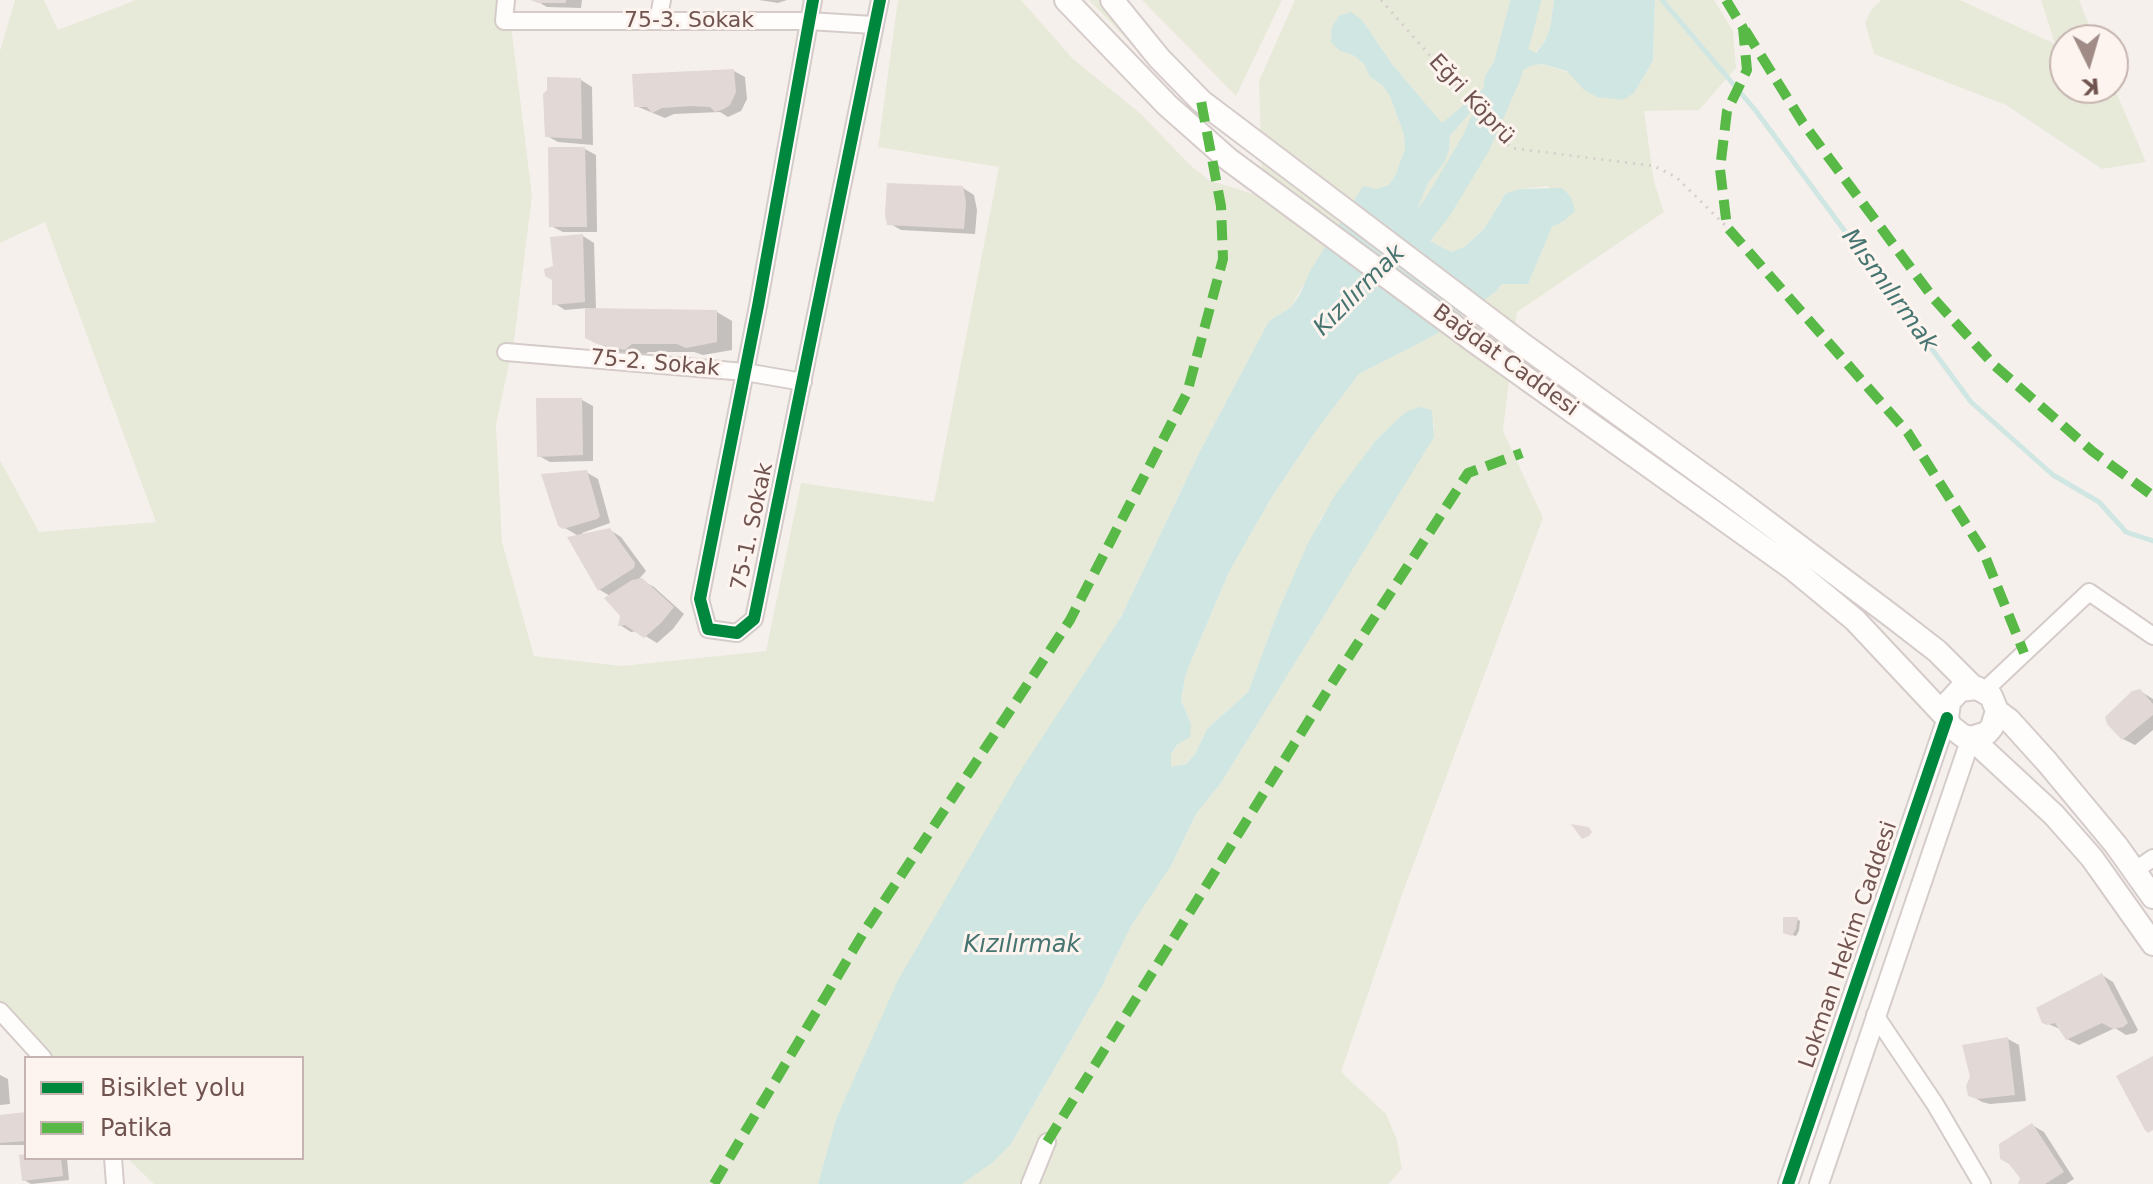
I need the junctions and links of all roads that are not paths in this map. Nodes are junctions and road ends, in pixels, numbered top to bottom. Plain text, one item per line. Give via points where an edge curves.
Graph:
1 (506, 0) edge
2 (662, 0) edge
3 (813, 0) edge
4 (880, 0) edge
5 (1066, 0) edge
6 (1112, 0) edge
7 (658, 21) junction
8 (809, 21) junction
9 (873, 25) junction
10 (506, 352) dead end
11 (745, 372) junction
12 (803, 382) junction
13 (2153, 636) edge
14 (1979, 689) junction
15 (1997, 711) junction
16 (1947, 718) junction
17 (1971, 738) junction
18 (2144, 864) edge
19 (2153, 897) edge
20 (2153, 944) edge
21 (0, 1011) edge
22 (1875, 1015) junction
23 (41, 1056) edge
24 (1047, 1142) dead end
25 (113, 1160) edge
26 (115, 1184) edge
27 (1030, 1184) edge
28 (1788, 1184) edge
29 (1819, 1184) edge
30 (1982, 1184) edge

1 - 7 street, 75-3. Sokak via 504,21
2 - 7 street
3 - 8 street, 75-1. Sokak
4 - 9 street, 75-1. Sokak
5 - 16 main road, Bağdat Caddesi via 1167,105 1228,159 1779,559 1855,620
6 - 14 main road, Bağdat Caddesi via 1201,101 1893,617
7 - 8 street, 75-3. Sokak
8 - 9 street, 75-3. Sokak
8 - 11 street, 75-1. Sokak
9 - 12 street, 75-1. Sokak
10 - 11 street, 75-2. Sokak
11 - 12 street, 75-2. Sokak
11 - 12 street, 75-1. Sokak via 700,599 708,629 737,633 754,619
13 - 14 street via 2089,592
14 - 15 main road, Bağdat Caddesi via 1991,696
14 - 16 main road via 1954,695
15 - 17 main road via 1987,733
15 - 18 main road, Bağdat Caddesi
16 - 17 main road, Bağdat Caddesi via 1950,726
16 - 28 street, Lokman Hekim Caddesi
17 - 20 main road, Bağdat Caddesi via 2092,858
17 - 22 street
18 - 19 main road, Bağdat Caddesi
21 - 23 street
22 - 29 street
22 - 30 street
24 - 27 street
25 - 26 street

